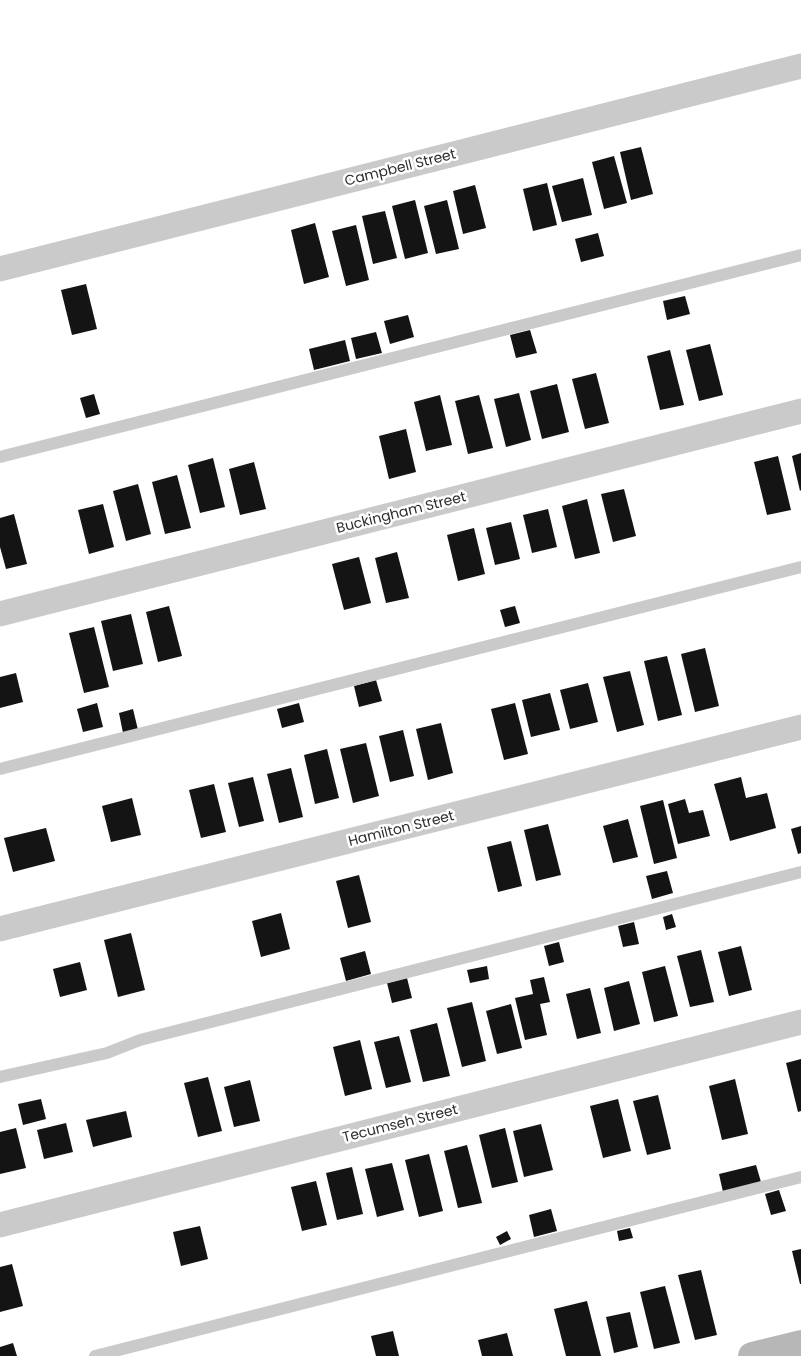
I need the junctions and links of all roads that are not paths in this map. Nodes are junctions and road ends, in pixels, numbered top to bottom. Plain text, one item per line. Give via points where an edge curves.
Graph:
1 (801, 66) edge
2 (801, 255) edge
3 (0, 269) edge
4 (801, 411) edge
5 (0, 457) edge
6 (801, 567) edge
7 (0, 614) edge
8 (801, 727) edge
9 (0, 769) edge
10 (801, 872) edge
11 (0, 929) edge
12 (801, 1022) edge
13 (0, 1077) edge
14 (801, 1177) edge
15 (0, 1225) edge
16 (801, 1344) edge
17 (94, 1356) edge
18 (752, 1356) edge

1 - 3 street, Campbell Street
2 - 5 lane
4 - 7 street, Buckingham Street
6 - 9 lane
8 - 11 street, Hamilton Street
10 - 13 lane via 140,1040 107,1053
12 - 15 street, Tecumseh Street
14 - 17 lane
16 - 18 street

